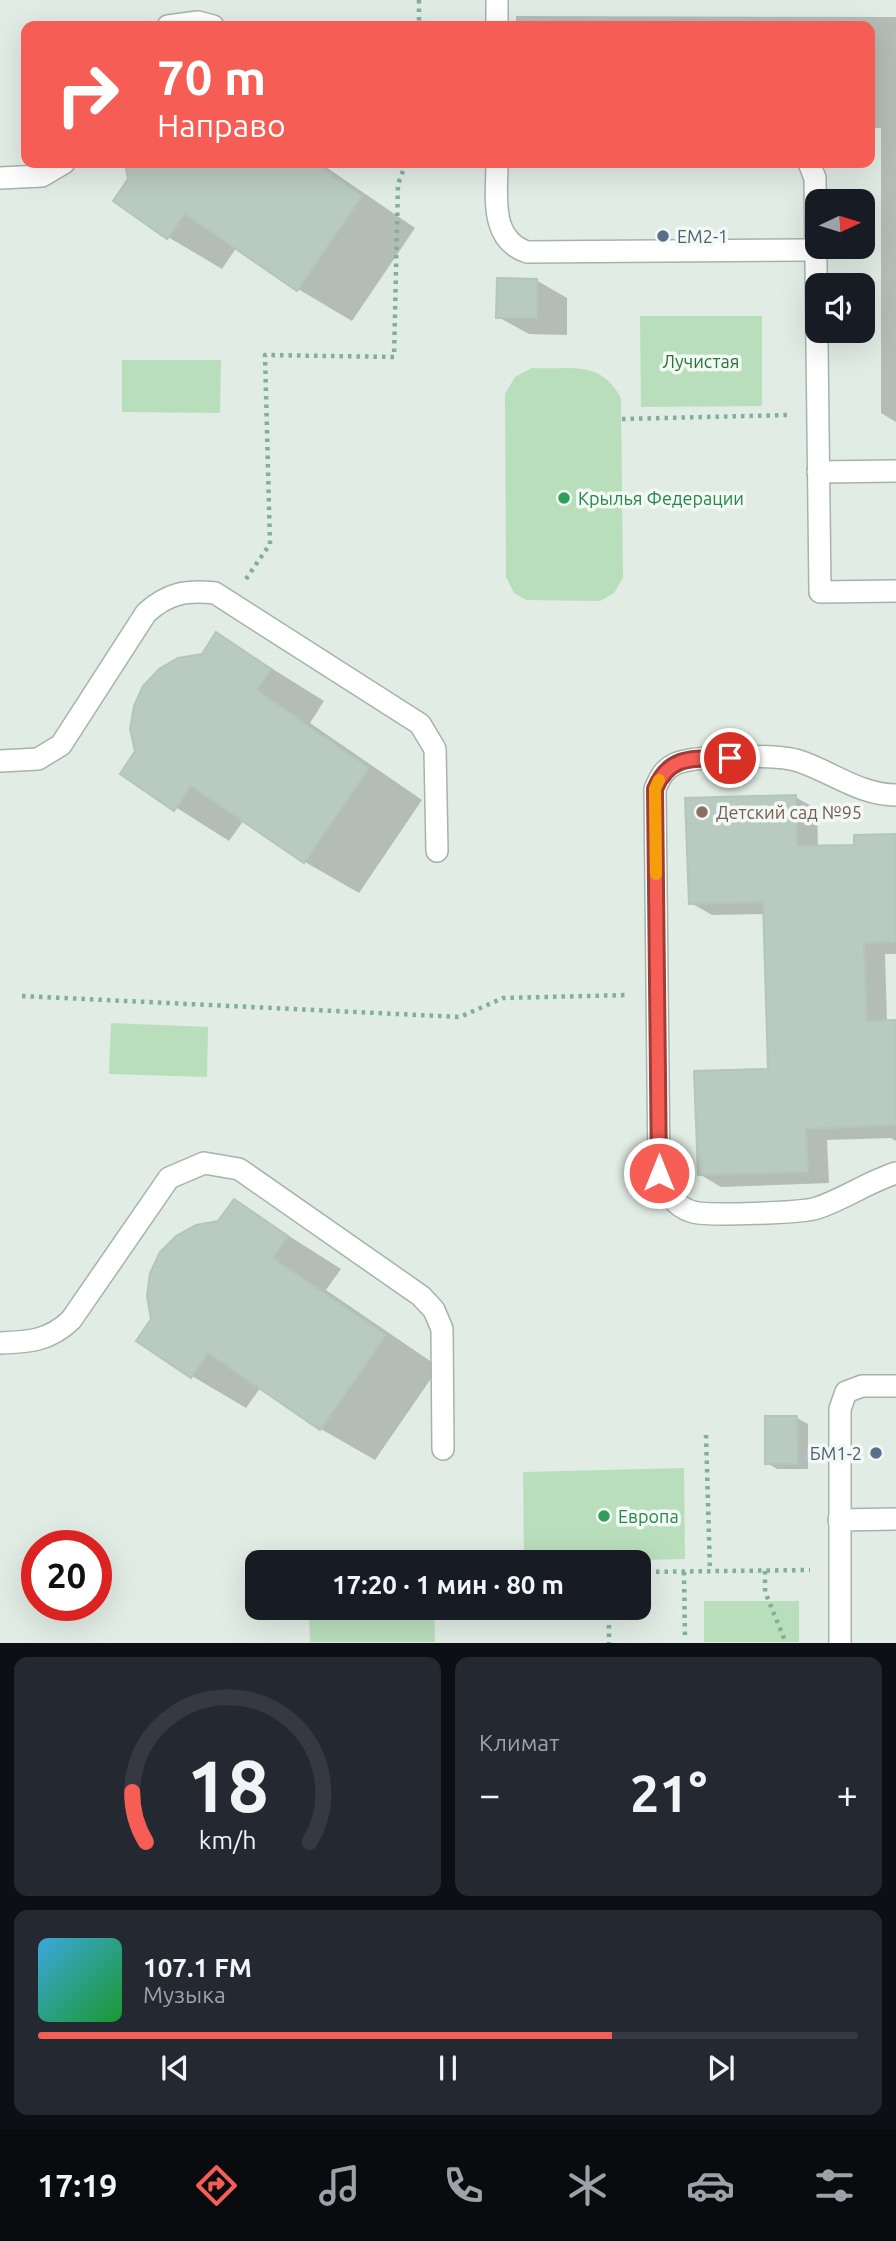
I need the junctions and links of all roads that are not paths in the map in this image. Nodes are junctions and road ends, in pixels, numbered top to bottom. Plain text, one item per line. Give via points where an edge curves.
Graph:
1 (497, 0) edge
2 (497, 21) edge
3 (56, 168) edge
4 (497, 168) edge
5 (811, 168) edge
6 (0, 178) edge
7 (815, 189) edge
8 (805, 250) edge
9 (814, 259) edge
10 (896, 471) edge
11 (818, 472) junction
12 (896, 591) edge
13 (0, 761) edge
14 (896, 795) edge
15 (437, 851) dead end
16 (896, 1173) edge
17 (0, 1343) edge
18 (896, 1386) edge
19 (443, 1449) dead end
20 (896, 1519) edge
21 (839, 1520) junction
22 (840, 1643) edge

1 - 2 lane
3 - 6 lane via 42,176
4 - 8 lane via 501,233 527,252
5 - 7 lane
9 - 11 lane
10 - 11 lane
11 - 12 lane via 820,592
13 - 15 lane via 38,759 61,745 146,613 159,601 188,591 215,593 420,724 435,749
14 - 16 lane via 850,785 799,761 772,757 687,760 662,774 655,789 659,1173 665,1190 693,1212 797,1213
17 - 19 lane via 43,1340 71,1320 169,1178 204,1163 239,1169 421,1296 434,1310 443,1329
18 - 21 lane via 862,1386 846,1392 840,1409
20 - 21 lane
21 - 22 lane

